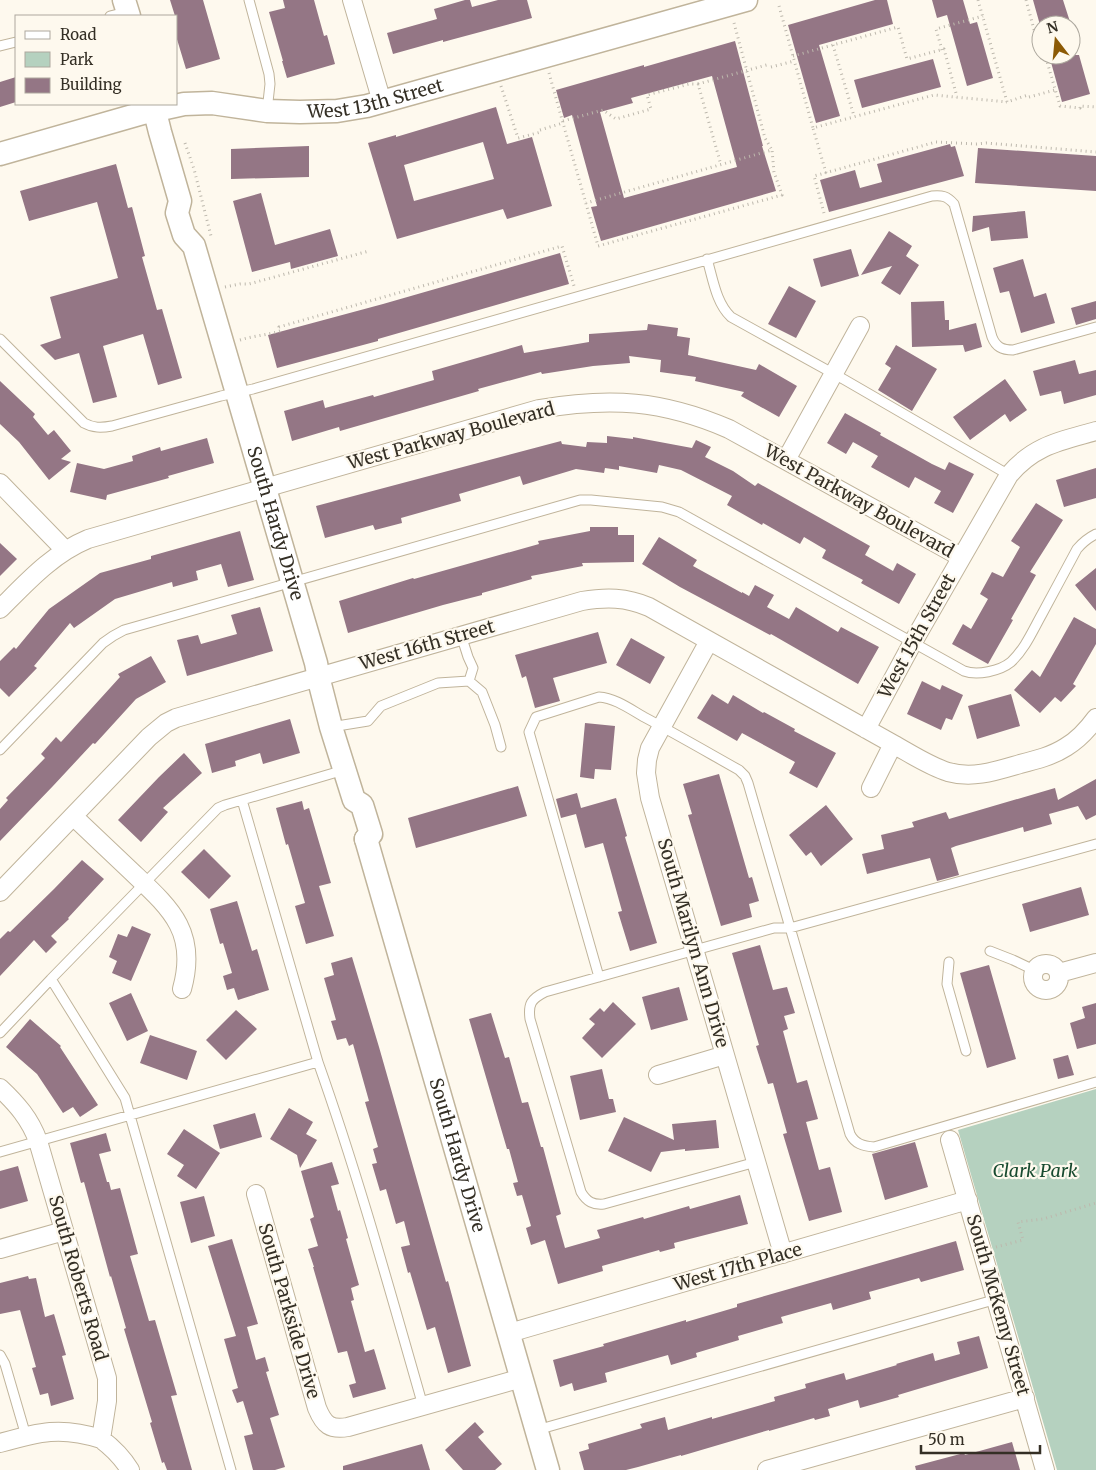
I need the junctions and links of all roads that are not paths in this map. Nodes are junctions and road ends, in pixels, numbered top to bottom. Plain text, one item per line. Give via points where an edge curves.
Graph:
1 (249, 0) edge
2 (352, 0) edge
3 (746, 0) edge
4 (15, 42) edge
5 (0, 46) edge
6 (382, 102) junction
7 (176, 105) edge
8 (178, 105) edge
9 (154, 107) edge
10 (267, 111) junction
11 (0, 154) edge
12 (707, 260) junction
13 (860, 326) dead end
14 (1096, 327) edge
15 (0, 339) edge
16 (834, 374) junction
17 (237, 392) junction
18 (1096, 431) edge
19 (786, 460) junction
20 (1009, 475) junction
21 (0, 483) edge
22 (264, 488) junction
23 (1096, 534) edge
24 (65, 550) junction
25 (961, 557) junction
26 (292, 582) junction
27 (0, 609) edge
28 (461, 635) junction
29 (709, 641) junction
30 (913, 642) junction
31 (318, 676) junction
32 (468, 681) junction
33 (1096, 718) edge
34 (661, 726) junction
35 (331, 727) junction
36 (866, 729) junction
37 (894, 744) junction
38 (501, 747) dead end
39 (0, 750) edge
40 (345, 770) junction
41 (871, 788) dead end
42 (242, 800) junction
43 (73, 816) junction
44 (1096, 844) edge
45 (144, 884) junction
46 (0, 892) edge
47 (790, 928) junction
48 (695, 950) junction
49 (990, 951) dead end
50 (949, 962) dead end
51 (1096, 963) edge
52 (1034, 970) joint
53 (599, 977) junction
54 (51, 979) junction
55 (182, 989) dead end
56 (0, 1033) edge
57 (966, 1050) dead end
58 (725, 1055) junction
59 (318, 1062) junction
60 (658, 1075) dead end
61 (1096, 1082) edge
62 (0, 1088) edge
63 (130, 1116) junction
64 (950, 1140) dead end
65 (38, 1141) junction
66 (0, 1152) edge
67 (756, 1162) junction
68 (256, 1194) dead end
69 (968, 1200) junction
70 (64, 1231) junction
71 (0, 1249) edge
72 (783, 1254) junction
73 (997, 1299) junction
74 (509, 1333) junction
75 (0, 1355) edge
76 (522, 1378) junction
77 (1025, 1398) junction
78 (422, 1406) junction
79 (536, 1430) junction
80 (26, 1436) junction
81 (101, 1439) junction
82 (0, 1443) edge
83 (130, 1470) edge
84 (232, 1470) edge
85 (548, 1470) edge
86 (767, 1470) edge
87 (1045, 1470) edge

1 - 10 lane via 269,74
2 - 6 street
3 - 6 street, West 13th Street
4 - 5 lane
6 - 10 street, West 13th Street via 337,111
7 - 9 street, West 13th Street
8 - 10 street, West 13th Street via 224,104
9 - 11 street, West 13th Street
9 - 17 street, South Hardy Drive via 180,201 178,213 184,235 203,244
12 - 14 lane via 940,195 954,204 992,336 1000,348 1014,350
12 - 16 lane via 721,304 731,317
12 - 17 lane
13 - 16 street
15 - 17 lane via 84,423 92,427 112,426
16 - 19 street
16 - 20 lane
17 - 22 street, South Hardy Drive
18 - 20 street, West 15th Street via 1040,449 1018,464
19 - 22 street, West Parkway Boulevard via 729,429 695,415 639,403 598,401 539,409
19 - 25 street, West Parkway Boulevard
20 - 25 street, West 15th Street
21 - 24 street
22 - 24 street, West Parkway Boulevard via 99,536
22 - 26 street, South Hardy Drive
23 - 30 lane via 1077,550 1026,643 1006,665 979,674 968,673
24 - 27 street, West Parkway Boulevard
25 - 30 street, West 15th Street
26 - 30 lane via 570,502 591,500 662,507 679,512
26 - 31 street, South Hardy Drive
26 - 39 lane via 124,630 113,636
28 - 29 street, West 16th Street via 582,601 610,597 638,602
28 - 31 street, West 16th Street
28 - 32 lane via 473,668
29 - 34 street, South Marilyn Ann Drive
29 - 36 street, West 16th Street
30 - 36 street, West 15th Street
31 - 35 street, South Hardy Drive
31 - 43 street, West 16th Street via 186,714 166,723 149,736
32 - 35 lane via 438,684 381,706 368,721
32 - 38 lane via 482,692
33 - 37 street, West 16th Street via 1076,740 1058,751 979,774 948,772
34 - 47 lane via 745,776
34 - 48 street, South Marilyn Ann Drive via 650,748 646,773
34 - 53 lane via 614,701 599,697 536,717 529,732
35 - 40 street, South Hardy Drive
36 - 37 street, West 16th Street
37 - 41 street
40 - 42 lane
40 - 74 street, South Hardy Drive via 354,800 349,808 358,837 366,839
42 - 45 lane via 213,812
42 - 59 lane
43 - 45 street
43 - 46 street, West 16th Street
44 - 47 lane
45 - 54 lane
45 - 55 street via 172,912 183,936 187,962
47 - 48 lane via 774,928
47 - 61 lane via 850,1134 858,1144 874,1146
48 - 53 lane
48 - 58 street, South Marilyn Ann Drive
49 - 52 lane
50 - 57 lane via 947,984
51 - 52 street via 1059,973 1056,985 1044,990 1034,982
53 - 67 lane via 545,992 531,1002 529,1011 584,1198 604,1204
54 - 56 lane
54 - 63 lane via 125,1098
58 - 60 street
58 - 67 street, South Marilyn Ann Drive
59 - 63 lane
59 - 78 lane via 353,1167
62 - 65 street, South Roberts Road via 18,1105
63 - 65 lane
63 - 84 lane
64 - 69 street, South McKemy Street
65 - 66 lane
65 - 70 street, South Roberts Road
67 - 72 street, South Marilyn Ann Drive
68 - 78 street, South Parkside Drive via 323,1421 334,1428 348,1427
69 - 72 street, West 17th Place
69 - 73 street, South McKemy Street
70 - 71 street
70 - 81 street, South Roberts Road via 107,1378
72 - 74 street, West 17th Place
73 - 77 street, South McKemy Street
73 - 79 lane
74 - 76 street, South Hardy Drive
75 - 80 lane
76 - 78 street
76 - 79 street, South Hardy Drive
77 - 86 street
77 - 87 street, South McKemy Street
79 - 85 street, South Hardy Drive
80 - 81 street via 59,1430
80 - 82 street
81 - 83 street via 113,1448

